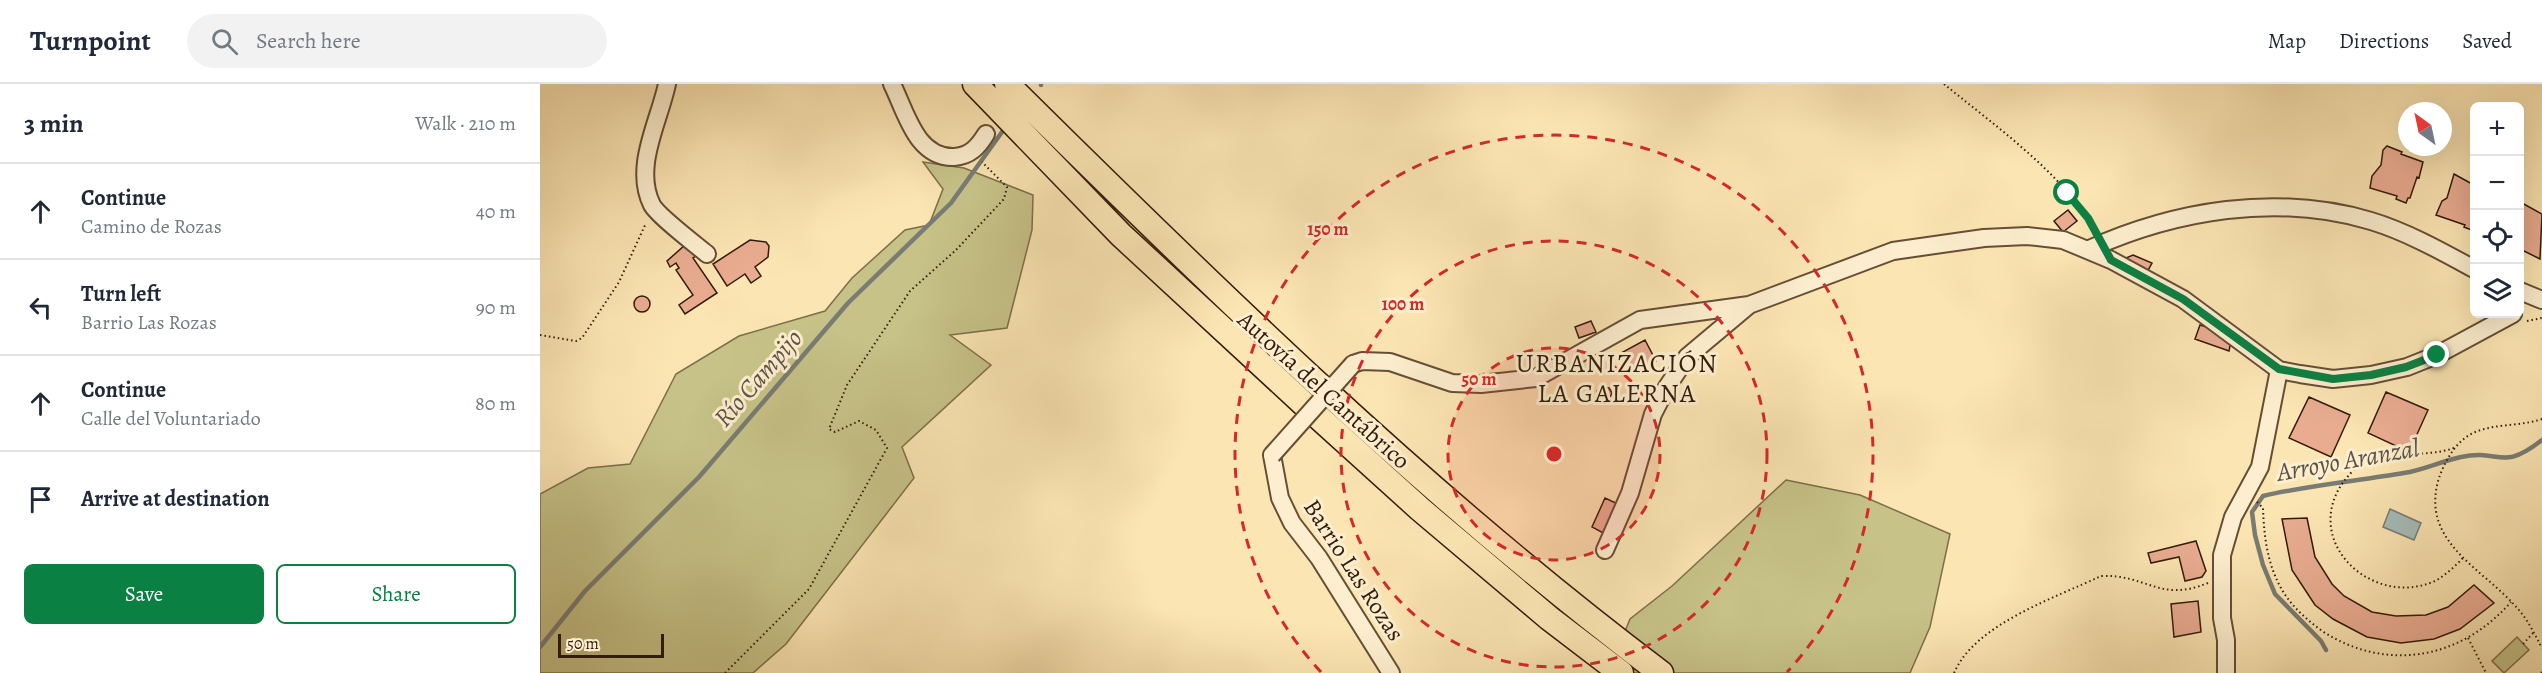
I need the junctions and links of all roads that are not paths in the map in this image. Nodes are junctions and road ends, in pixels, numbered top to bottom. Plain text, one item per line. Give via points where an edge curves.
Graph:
1 (667, 84) edge
2 (892, 84) edge
3 (975, 84) edge
4 (1007, 84) edge
5 (986, 134) dead end
6 (2095, 247) junction
7 (707, 254) dead end
8 (2470, 266) edge
9 (2524, 293) edge
10 (2541, 300) edge
11 (1749, 305) junction
12 (2524, 308) edge
13 (2506, 318) edge
14 (2279, 369) junction
15 (1605, 550) dead end
16 (1391, 673) edge
17 (1622, 673) edge
18 (1661, 673) edge
19 (2226, 673) edge

1 - 7 street via 647,158 646,176 653,207
2 - 5 street via 920,141 932,153 963,157
3 - 17 highway, Autovía del Cantábrico via 1121,236 1305,405 1420,509 1549,618
4 - 18 highway, Autovía del Cantábrico via 1221,296 1427,484 1564,600
6 - 8 street via 2171,221 2221,210 2312,209 2371,221
6 - 11 street, Barrio Las Rozas via 2027,236 1938,243 1872,258
6 - 14 street, Barrio Las Rozas via 2183,299
9 - 10 street
10 - 12 street
11 - 15 street, Barrio Las Rozas via 1687,357 1667,387 1653,414 1630,493
11 - 16 street, Barrio Las Rozas, bridge via 1640,320 1536,378 1452,383 1390,362 1353,364 1272,454 1280,498 1292,523 1319,558
13 - 14 street via 2437,355 2371,375 2333,379
14 - 19 street via 2259,466 2226,536 2222,577

